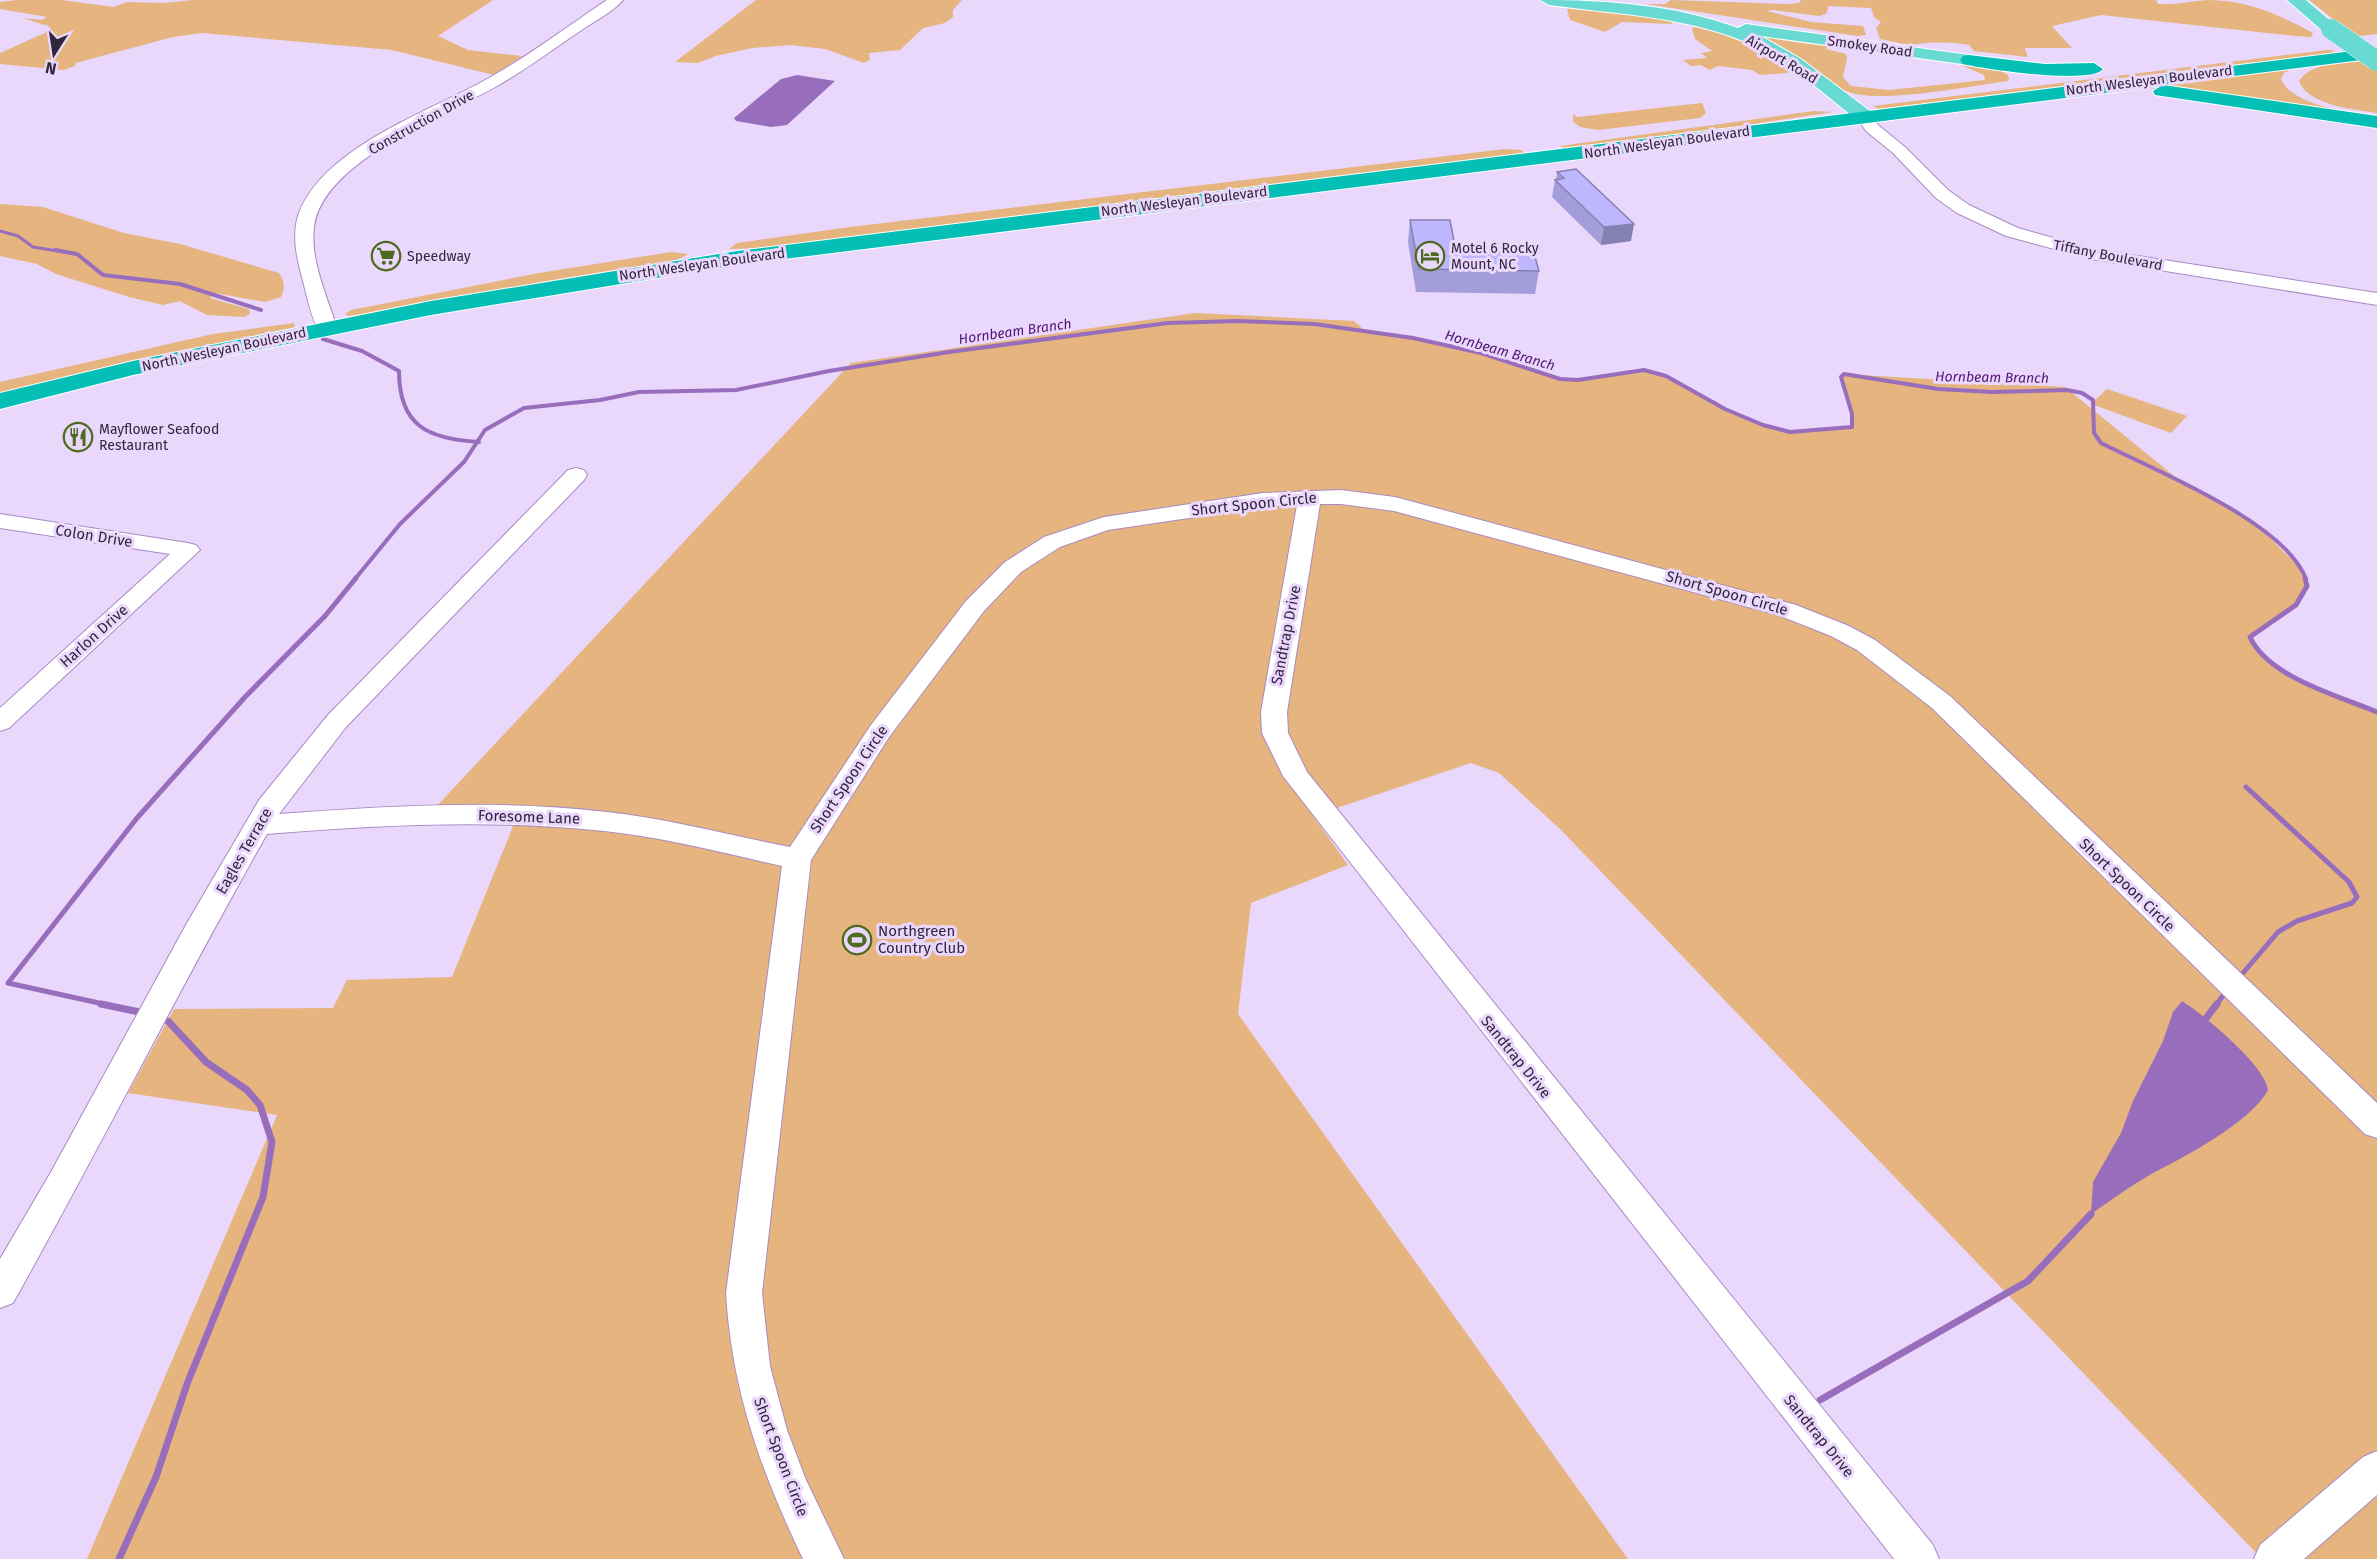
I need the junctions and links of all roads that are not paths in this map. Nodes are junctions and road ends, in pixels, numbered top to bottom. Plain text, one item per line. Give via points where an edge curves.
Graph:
1 (616, 0) edge
2 (1549, 0) edge
3 (2296, 0) edge
4 (1696, 21) junction
5 (2377, 39) edge
6 (2377, 52) edge
7 (2333, 58) junction
8 (1970, 60) junction
9 (2377, 60) edge
10 (2191, 62) junction
11 (2023, 90) junction
12 (1856, 109) junction
13 (2377, 115) edge
14 (2377, 122) edge
15 (1535, 141) junction
16 (1553, 157) junction
17 (708, 253) junction
18 (2377, 289) edge
19 (2377, 299) edge
20 (324, 318) junction
21 (19, 373) dead end
22 (0, 400) edge
23 (576, 475) dead end
24 (1310, 497) junction
25 (0, 521) edge
26 (188, 550) joint
27 (3, 716) edge
28 (257, 825) junction
29 (797, 859) junction
30 (2377, 1124) edge
31 (0, 1292) edge
32 (2377, 1470) edge
33 (824, 1559) edge
34 (1919, 1559) edge
35 (2274, 1559) edge

1 - 20 street, Construction Drive via 498,79 365,152 333,178 309,211 304,230 305,251
2 - 4 main road, Airport Road
3 - 9 main road, bridge
4 - 8 main road, Smokey Road
4 - 12 main road, Airport Road via 1752,39
5 - 10 highway, North Wesleyan Boulevard
6 - 7 highway, North Wesleyan Boulevard
7 - 11 highway, North Wesleyan Boulevard
7 - 13 highway via 2297,71 2291,76 2293,86 2327,105
8 - 10 highway via 2059,70
8 - 11 highway via 2015,73
10 - 11 highway, North Wesleyan Boulevard
11 - 12 highway, North Wesleyan Boulevard
11 - 14 highway via 2177,92
12 - 15 highway, North Wesleyan Boulevard
12 - 16 highway, North Wesleyan Boulevard
12 - 18 street, Tiffany Boulevard via 1909,141 1945,181 1973,201 2035,229 2117,250
12 - 19 street, Tiffany Boulevard via 1942,195 2012,232 2091,255
15 - 16 highway
15 - 17 highway, North Wesleyan Boulevard via 812,228
16 - 17 highway, North Wesleyan Boulevard
17 - 20 highway, North Wesleyan Boulevard
20 - 21 highway, North Wesleyan Boulevard
20 - 22 highway, North Wesleyan Boulevard
23 - 28 street, Eagles Terrace via 337,722
24 - 29 street, Short Spoon Circle via 1212,506 1104,524 1076,532 1032,553 995,585 958,628 880,731
24 - 30 street, Short Spoon Circle via 1366,499 1426,511 1768,604 1866,645 1941,702
24 - 34 street, Sandtrap Drive via 1274,712 1275,733 1296,776
25 - 26 street, Colon Drive
26 - 27 street, Harlon Drive
28 - 29 street, Foresome Lane via 348,818 548,816 607,821
28 - 31 street, Eagles Terrace
29 - 33 street, Short Spoon Circle via 744,1293 754,1387 792,1495
32 - 35 street

